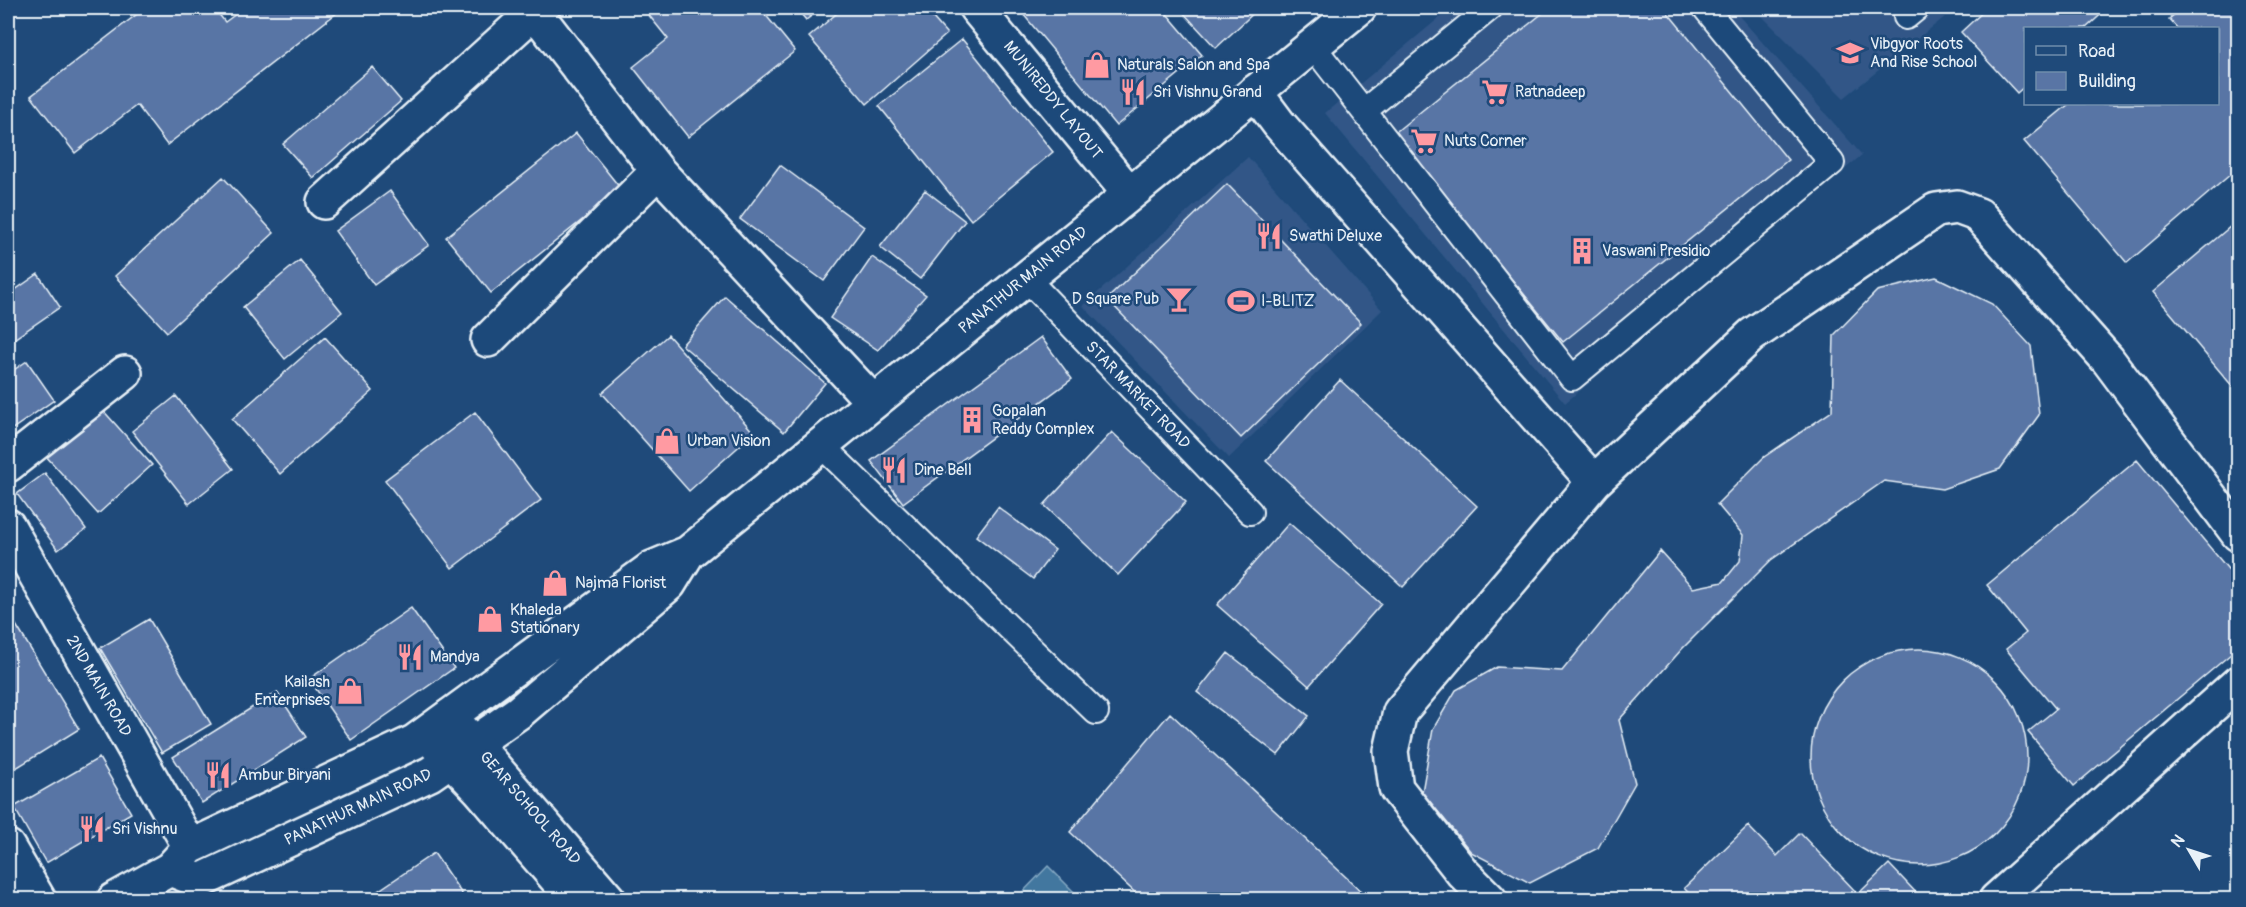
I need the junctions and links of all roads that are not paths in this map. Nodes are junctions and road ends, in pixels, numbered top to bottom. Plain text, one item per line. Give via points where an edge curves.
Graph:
1 (976, 8) edge
2 (1359, 8) edge
3 (1490, 8) edge
4 (1705, 8) edge
5 (533, 9) edge
6 (1312, 45) junction
7 (1255, 92) junction
8 (1364, 111) junction
9 (658, 171) junction
10 (1129, 194) junction
11 (324, 202) dead end
12 (1026, 278) junction
13 (488, 340) dead end
14 (125, 373) dead end
15 (873, 402) junction
16 (821, 445) junction
17 (8, 465) edge
18 (1594, 482) junction
19 (1250, 512) dead end
20 (8, 525) edge
21 (2238, 534) edge
22 (688, 553) junction
23 (2238, 683) edge
24 (1096, 712) dead end
25 (438, 725) junction
26 (463, 752) junction
27 (8, 847) edge
28 (180, 858) junction
29 (39, 900) edge
30 (114, 900) edge
31 (575, 900) edge
32 (609, 900) edge
33 (1490, 900) edge
34 (1996, 900) edge

1 - 10 street, MUNIREDDY LAYOUT
2 - 6 street, PANATHUR MAIN ROAD
3 - 8 lane
4 - 8 lane via 1832,163 1572,378
5 - 9 street
5 - 11 street
6 - 7 street, PANATHUR MAIN ROAD
6 - 8 lane
7 - 10 street, PANATHUR MAIN ROAD
7 - 18 street
9 - 13 street
9 - 15 street
10 - 12 street, PANATHUR MAIN ROAD
12 - 15 street, PANATHUR MAIN ROAD
12 - 19 lane, STAR MARKET ROAD
14 - 17 street
15 - 16 street, PANATHUR MAIN ROAD
16 - 22 street, PANATHUR MAIN ROAD
16 - 24 lane
18 - 21 street via 1752,335 1936,210 1957,207 1979,215 2108,360
18 - 33 street via 1400,712 1392,751 1396,788 1462,872
20 - 28 street, 2ND MAIN ROAD
22 - 25 street, PANATHUR MAIN ROAD via 652,568
22 - 26 street, PANATHUR MAIN ROAD via 669,584 519,712
23 - 34 street
25 - 26 street, GEAR SCHOOL ROAD
25 - 28 street, PANATHUR MAIN ROAD via 414,742
26 - 28 street, PANATHUR MAIN ROAD via 430,774 200,881
26 - 31 street, GEAR SCHOOL ROAD
26 - 32 street, GEAR SCHOOL ROAD
27 - 29 street
28 - 30 street, PANATHUR MAIN ROAD

